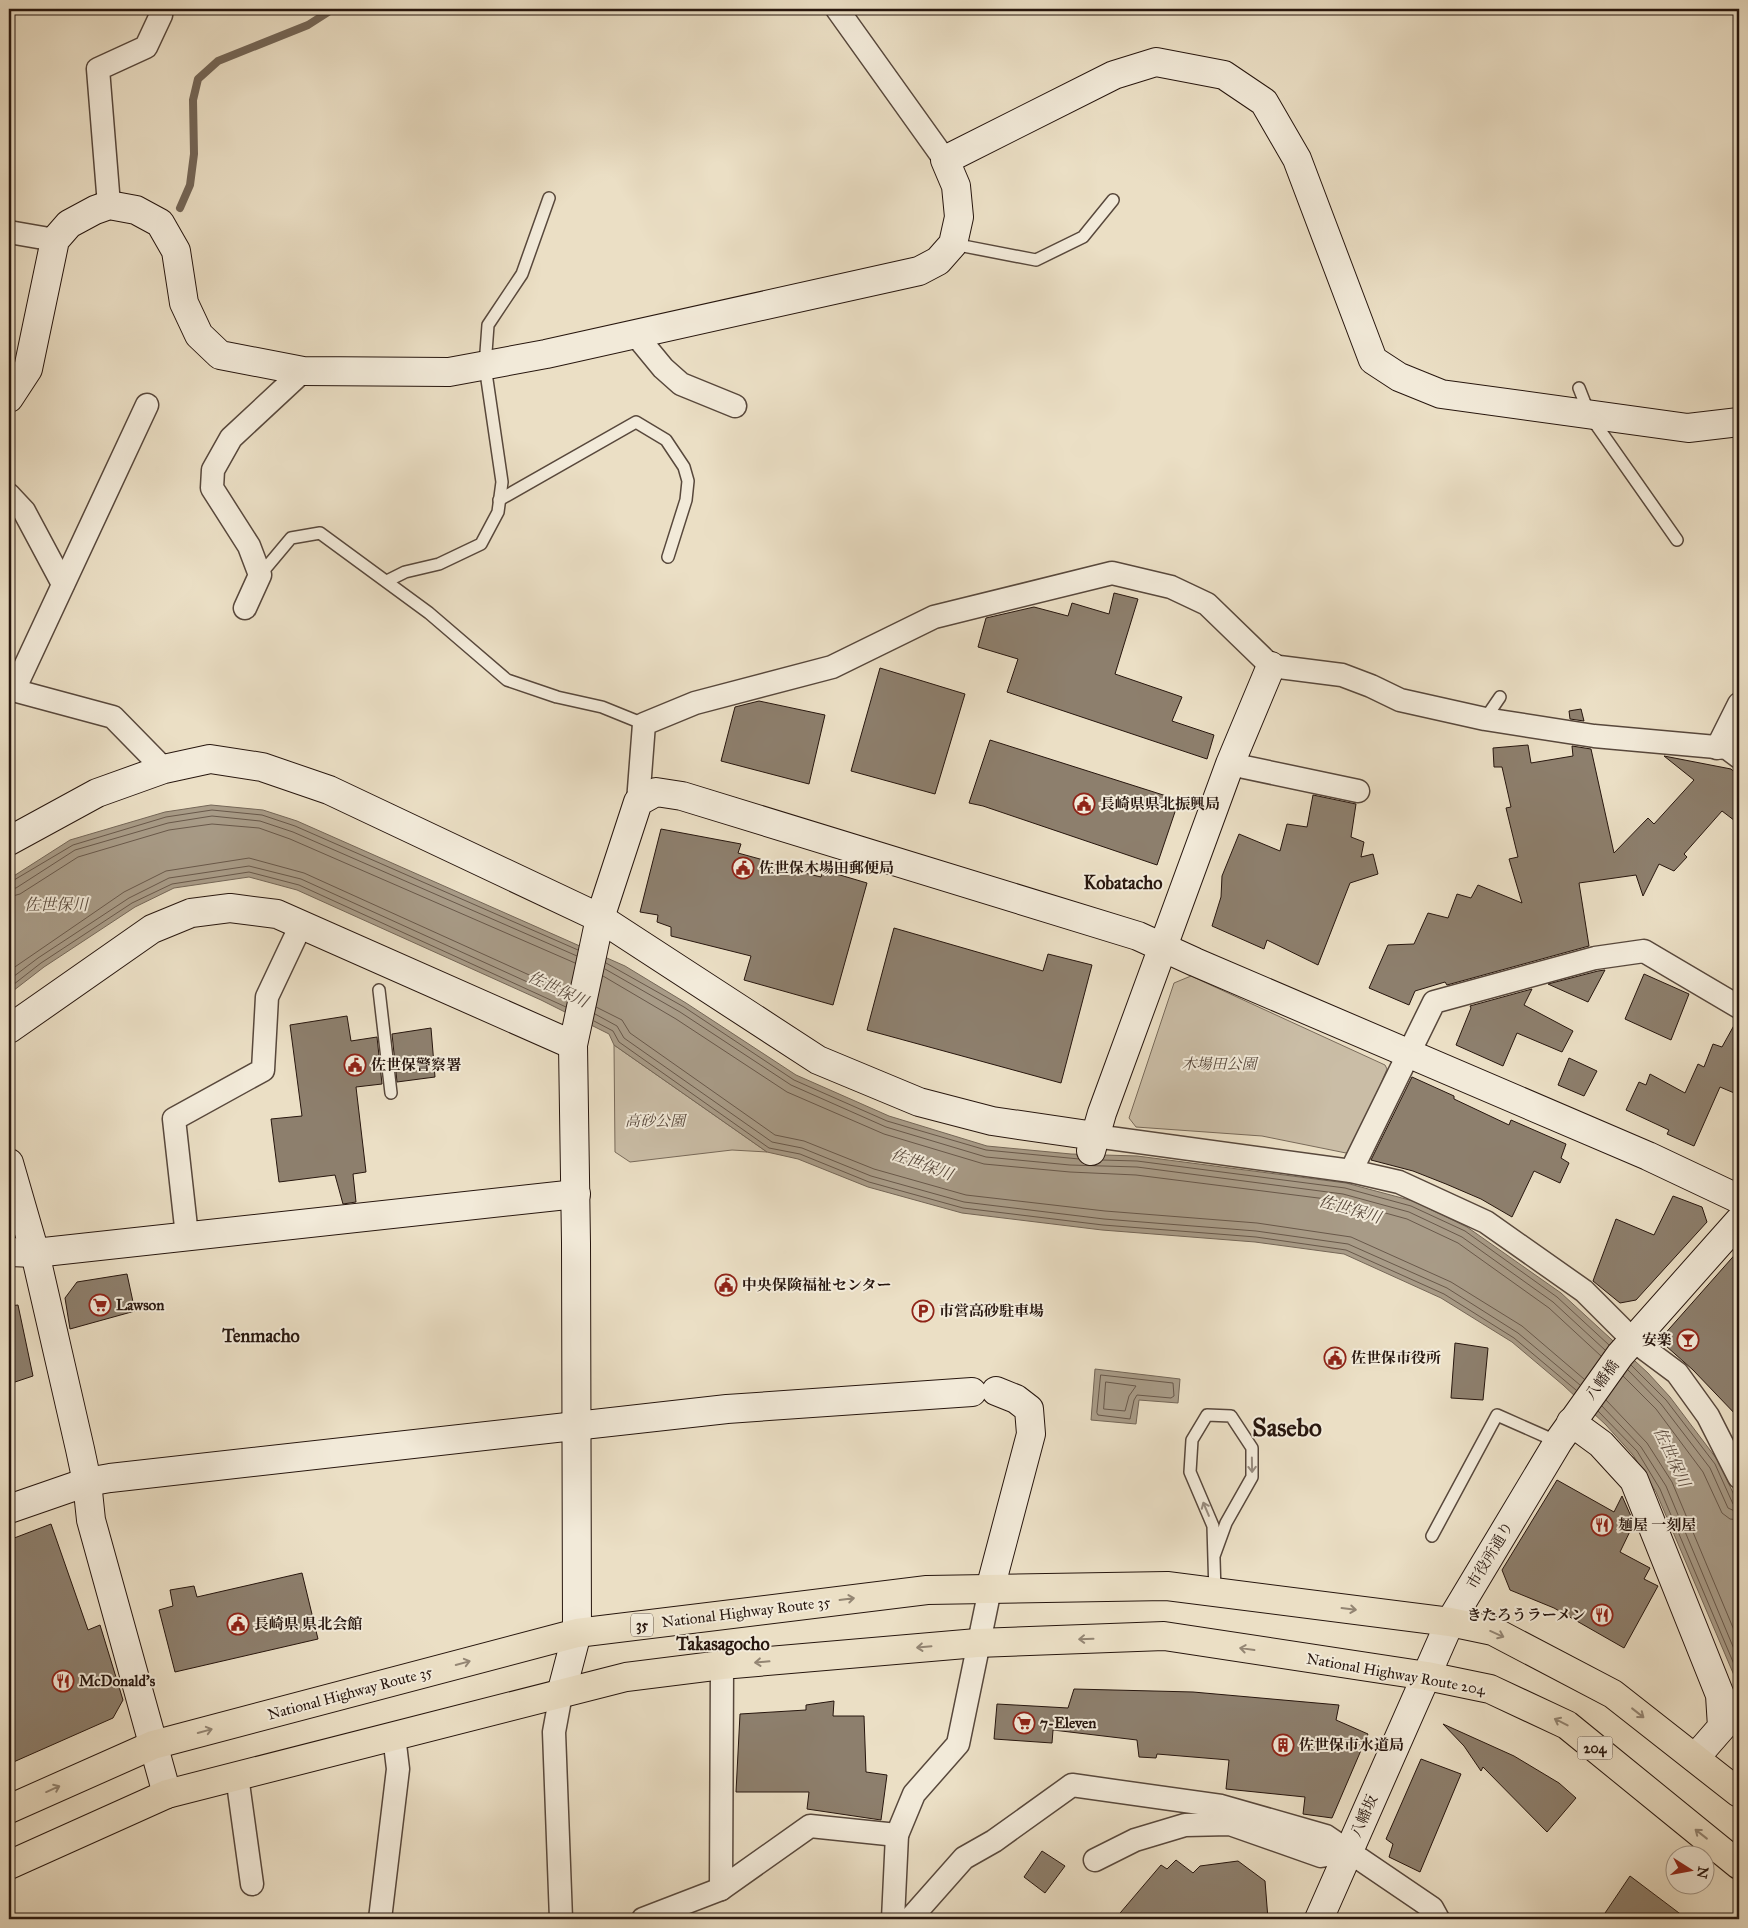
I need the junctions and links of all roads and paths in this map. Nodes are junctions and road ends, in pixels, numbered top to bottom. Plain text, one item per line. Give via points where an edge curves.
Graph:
1 (162, 9) edge
2 (837, 9) edge
3 (945, 160) junction
4 (549, 198) dead end
5 (1113, 200) dead end
6 (109, 206) junction
7 (9, 232) edge
8 (55, 240) junction
9 (953, 244) junction
10 (635, 334) junction
11 (484, 366) junction
12 (303, 371) junction
13 (1579, 388) dead end
14 (9, 398) edge
15 (147, 405) dead end
16 (735, 406) dead end
17 (1590, 416) junction
18 (1739, 422) edge
19 (9, 494) edge
20 (499, 500) junction
21 (1677, 540) dead end
22 (668, 557) dead end
23 (260, 575) junction
24 (387, 581) junction
25 (63, 584) junction
26 (245, 608) dead end
27 (1271, 666) junction
28 (11, 689) edge
29 (1500, 697) dead end
30 (1739, 704) edge
31 (1485, 719) junction
32 (644, 724) junction
33 (1717, 748) junction
34 (1739, 757) edge
35 (1230, 764) junction
36 (164, 769) junction
37 (1358, 792) dead end
38 (638, 802) junction
39 (9, 841) edge
40 (301, 925) junction
41 (597, 929) junction
42 (1164, 947) junction
43 (379, 990) dead end
44 (1739, 1007) edge
45 (9, 1029) edge
46 (575, 1033) junction
47 (1408, 1052) junction
48 (391, 1093) dead end
49 (1093, 1144) junction
50 (9, 1163) edge
51 (1351, 1171) junction
52 (576, 1194) junction
53 (1739, 1199) edge
54 (1739, 1221) edge
55 (187, 1236) junction
56 (22, 1253) edge
57 (1627, 1348) junction
58 (1571, 1423) junction
59 (578, 1425) junction
60 (1739, 1477) edge
61 (88, 1482) junction
62 (9, 1509) edge
63 (1432, 1536) dead end
64 (1214, 1556) junction
65 (990, 1588) junction
66 (1215, 1593) junction
67 (1450, 1622) junction
68 (577, 1633) junction
69 (977, 1643) junction
70 (722, 1665) junction
71 (1427, 1676) junction
72 (561, 1694) junction
73 (1410, 1713) joint
74 (394, 1736) junction
75 (153, 1744) junction
76 (1695, 1758) junction
77 (237, 1776) junction
78 (1739, 1793) edge
79 (167, 1794) junction
80 (9, 1809) edge
81 (897, 1835) junction
82 (1347, 1852) junction
83 (1095, 1860) dead end
84 (9, 1864) edge
85 (1739, 1865) edge
86 (252, 1884) dead end
87 (721, 1889) junction
88 (380, 1919) edge
89 (561, 1919) edge
90 (642, 1919) edge
91 (893, 1919) edge
92 (910, 1919) edge
93 (1319, 1919) edge
94 (1438, 1919) edge

1 - 6 street via 146,47 98,69
2 - 3 street
3 - 9 street via 956,186 958,217
3 - 17 street via 1114,75 1139,67 1156,62 1224,75 1264,102 1297,159 1373,360 1398,377 1441,394
4 - 11 lane via 522,274 488,326
5 - 9 lane via 1083,237 1036,260
6 - 8 street via 69,224
6 - 12 street via 136,210 160,224 176,251 184,303 189,314 199,335 220,355
7 - 8 street
8 - 14 street via 28,369
9 - 10 street via 938,261 920,270
10 - 11 street
10 - 16 street via 681,384
11 - 12 street via 449,372
11 - 20 lane via 502,482
12 - 23 street via 231,438 213,470 212,488 249,546
13 - 17 lane
15 - 25 street
17 - 18 street via 1688,428
17 - 21 lane
19 - 25 street via 24,511
20 - 22 lane via 636,422 666,440 684,467 688,481 686,500
20 - 24 lane via 498,512 481,544 439,564 405,572
23 - 24 lane via 291,538 320,533
23 - 26 street
24 - 32 lane via 508,680
25 - 28 street
27 - 31 street via 1342,675 1400,700
27 - 32 street via 1207,604 1171,587 1112,573 934,617 832,667 695,703
27 - 35 street
28 - 36 street via 113,717
29 - 31 lane
30 - 33 street
31 - 33 street via 1594,736
32 - 38 street
33 - 34 street via 1727,748
35 - 37 street
35 - 42 street
36 - 39 street via 97,793
36 - 41 street via 210,759 262,767 329,790
38 - 41 street
38 - 42 street via 656,792 682,796 1138,936
40 - 45 street via 278,914 230,908 191,914 152,929
40 - 46 street
40 - 55 street via 267,997 263,1070 174,1119
41 - 46 street
41 - 49 street via 818,1060 920,1102
42 - 47 street
42 - 49 street
43 - 48 lane
44 - 47 street via 1644,952 1624,954 1596,958 1434,1002
46 - 52 street
47 - 51 street
47 - 53 street
49 - 51 street
50 - 56 street
51 - 57 street via 1399,1182 1486,1222 1584,1292
52 - 55 street
52 - 59 street
54 - 57 street
55 - 56 street
56 - 61 street
57 - 58 street, 八幡橋
57 - 60 street via 1677,1373 1708,1416
58 - 63 lane via 1497,1415
58 - 67 street, 市役所通り
58 - 76 street via 1601,1444 1634,1480 1720,1695 1722,1727
59 - 61 street
59 - 65 street via 727,1409 984,1392 1016,1399 1029,1409 1031,1434
59 - 68 street
61 - 62 street
61 - 75 street via 91,1520
64 -> 64 lane via 1213,1526 1190,1472 1192,1440 1207,1415 1231,1416 1252,1448 1252,1476 1226,1523
64 - 66 lane
65 - 66 highway, National Highway Route 35 / 35 via 1167,1586
68 -> 65 highway, National Highway Route 35 / 35 via 927,1590
65 - 69 street
66 -> 67 highway, National Highway Route 35 / 35
67 - 71 street, 市役所通り
67 -> 76 highway via 1493,1631 1613,1694
68 - 72 street
75 -> 68 highway, National Highway Route 35 / 35
69 -> 70 highway
71 -> 69 highway, National Highway Route 204 / 204 via 1164,1636
69 - 81 street via 958,1744 914,1794
70 - 72 highway via 626,1676
70 - 87 street
71 - 73 street, 市役所通り
85 -> 71 highway, National Highway Route 204 / 204 via 1567,1725 1490,1689
72 - 74 highway
72 - 89 street via 554,1732
73 - 82 street, 八幡坂
74 - 77 highway
74 - 88 street via 398,1769
75 - 79 street
80 -> 75 highway, National Highway Route 35 / 35
76 - 78 highway
77 - 79 highway
77 - 86 street
79 - 84 highway
81 - 87 street via 810,1826
81 - 91 street
82 - 83 street via 1321,1856 1230,1824 1185,1824 1135,1840
82 - 92 street via 1326,1836 1221,1806 1072,1785 994,1841 964,1858
82 - 93 street, 八幡坂
82 - 94 street via 1432,1908
87 - 90 street

